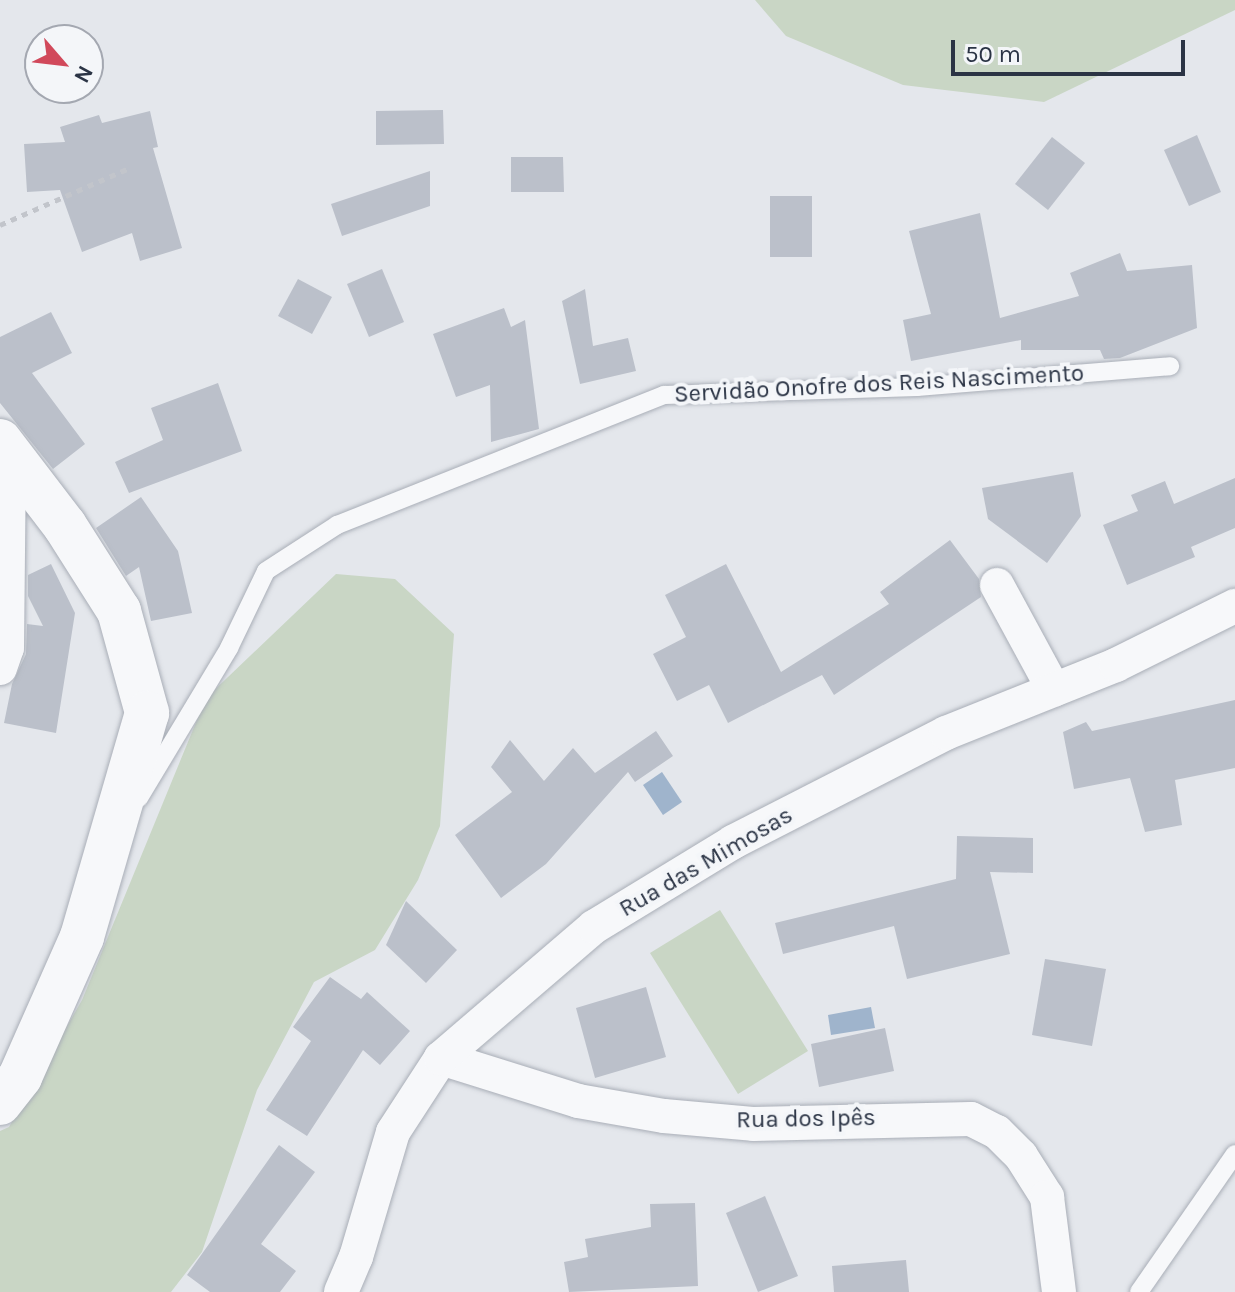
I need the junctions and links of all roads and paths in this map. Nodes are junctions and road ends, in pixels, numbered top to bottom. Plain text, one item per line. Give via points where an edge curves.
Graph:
1 (129, 168) dead end
2 (0, 225) edge
3 (1170, 366) dead end
4 (4, 446) edge
5 (997, 585) dead end
6 (1235, 606) edge
7 (0, 668) edge
8 (1054, 690) junction
9 (113, 841) junction
10 (441, 1058) junction
11 (0, 1103) edge
12 (1235, 1154) edge
13 (341, 1292) edge
14 (1059, 1292) edge
15 (1139, 1292) edge

1 - 2 path
3 - 9 lane, Servidão Onofre dos Reis Nascimento via 917,387 664,395 337,525 266,571 229,648
4 - 7 street via 7,648
4 - 9 street via 65,526 119,611 147,713
5 - 8 street
6 - 8 street, Rua das Mimosas
8 - 10 street, Rua das Mimosas via 946,733 733,842 594,927
9 - 11 street via 64,979 20,1077
10 - 13 street, Rua das Mimosas via 393,1132
10 - 14 street, Rua dos Ipês via 578,1101 664,1116 753,1124 971,1119 997,1132 1021,1156 1047,1197
12 - 15 lane

